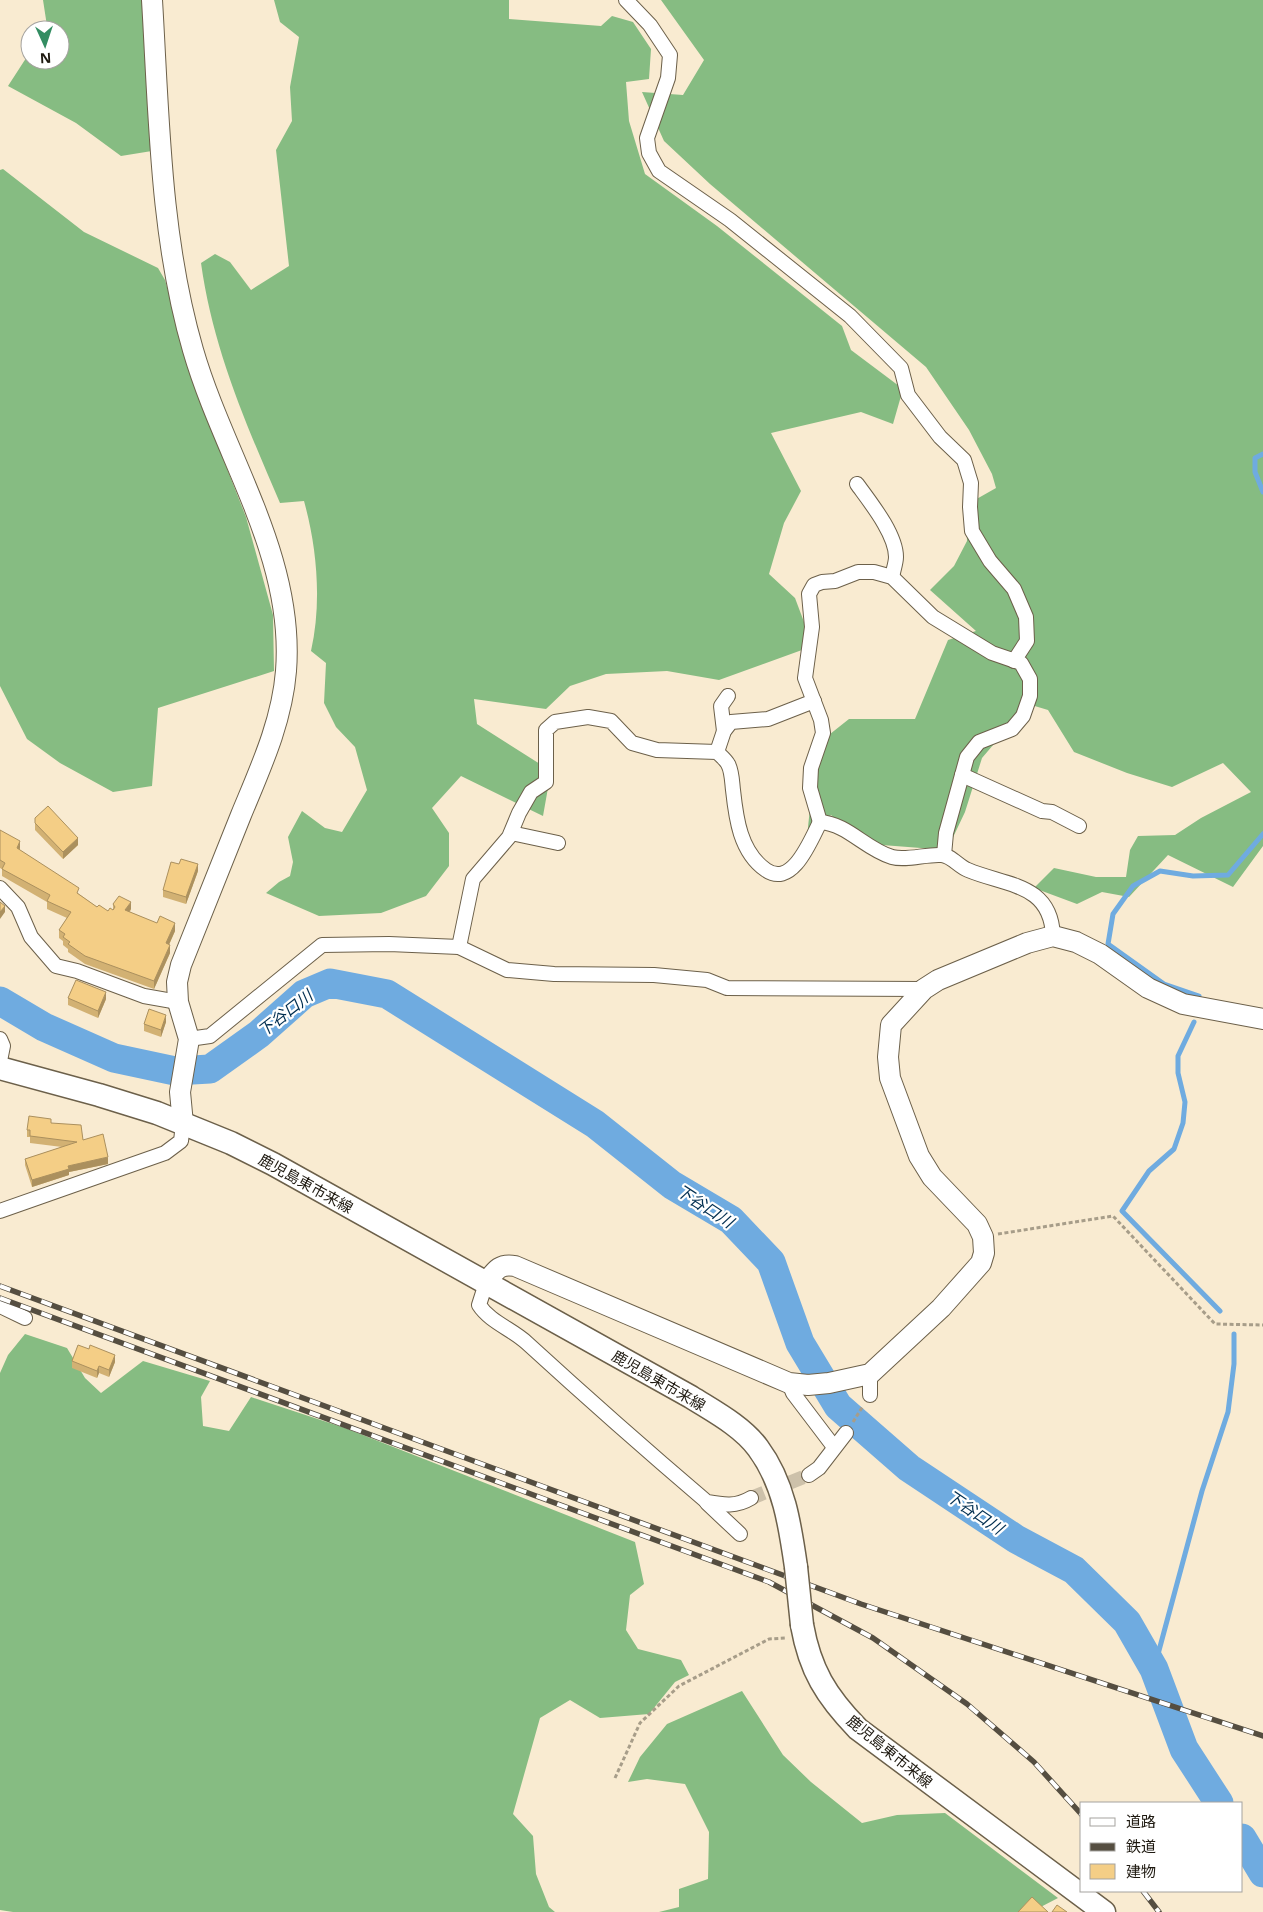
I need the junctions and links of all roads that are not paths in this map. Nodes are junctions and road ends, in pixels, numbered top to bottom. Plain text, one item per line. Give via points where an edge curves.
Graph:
1 (152, 0) edge
2 (626, 0) edge
3 (857, 484) dead end
4 (892, 577) junction
5 (1014, 661) junction
6 (728, 696) dead end
7 (814, 701) junction
8 (724, 731) junction
9 (718, 752) junction
10 (962, 775) junction
11 (820, 822) junction
12 (1079, 826) dead end
13 (511, 833) junction
14 (558, 843) dead end
15 (944, 855) junction
16 (0, 888) edge
17 (1053, 936) junction
18 (459, 947) junction
19 (924, 989) junction
20 (178, 1002) junction
21 (1263, 1019) edge
22 (0, 1040) edge
23 (188, 1046) junction
24 (0, 1061) edge
25 (0, 1068) edge
26 (183, 1124) junction
27 (0, 1211) edge
28 (486, 1283) junction
29 (0, 1306) edge
30 (26, 1318) dead end
31 (862, 1376) junction
32 (798, 1384) junction
33 (870, 1394) road end
34 (846, 1433) road end
35 (834, 1447) junction
36 (809, 1475) tunnel mouth
37 (751, 1498) tunnel mouth
38 (707, 1502) junction
39 (740, 1534) dead end
40 (1104, 1912) edge

1 - 20 street via 160,128 175,272 192,350 276,565 283,594 287,646 282,699 271,744 181,965 176,982
2 - 5 street via 650,25 670,55 668,78 647,138 649,153 659,171 730,220 850,316 901,368 908,395 940,438 964,460 971,483 972,531 1014,589 1026,617 1027,641
3 - 4 street via 891,537 896,557
4 - 5 street via 933,617 992,653
4 - 7 street via 858,572 814,586 809,594 812,628 805,678
5 - 10 street via 1030,679 1030,696 1023,716 1012,729 980,742 967,757
6 - 8 street via 721,706
7 - 8 street via 768,719 731,722
7 - 11 street via 822,720 823,733 811,768 810,788
8 - 9 street
9 - 11 street via 728,764 736,820 745,845 762,867 773,875 781,876 788,872 804,852
9 - 13 street via 657,750 632,743 612,722 588,717 555,722 546,730 546,782 531,792
10 - 12 street
10 - 15 street via 946,833
11 - 15 street via 835,823 869,846 893,857
13 - 14 street
13 - 18 street via 472,879
15 - 17 street via 966,870 1032,892 1045,905 1052,919
16 - 20 street via 18,907 31,937 56,966 144,996
17 - 19 street via 1027,943 938,980
17 - 21 street via 1076,942 1100,954 1148,988 1183,1004
18 - 19 street via 507,970 654,975 706,980 727,988
18 - 23 street via 322,946 210,1036
19 - 31 street via 891,1025 890,1078 919,1156 932,1176 977,1224 983,1237 984,1252 972,1276 941,1308
20 - 23 street
22 - 24 street
23 - 26 street via 180,1092
25 - 26 main road, 鹿児島東市来線 via 99,1095
26 - 27 street via 181,1141 165,1153
26 - 28 main road, 鹿児島東市来線 via 273,1164
28 - 32 street via 498,1267 506,1264 515,1266
28 - 38 street via 479,1305 484,1313 514,1332
28 - 40 main road, 鹿児島東市来線, bridge via 691,1397 737,1427 758,1447 783,1494 803,1631 810,1663 826,1691 858,1729
29 - 30 street
31 - 32 street
31 - 33 street
32 - 35 street via 792,1393
34 - 35 street
35 - 36 street via 819,1468
37 - 38 street via 739,1505
38 - 39 street

